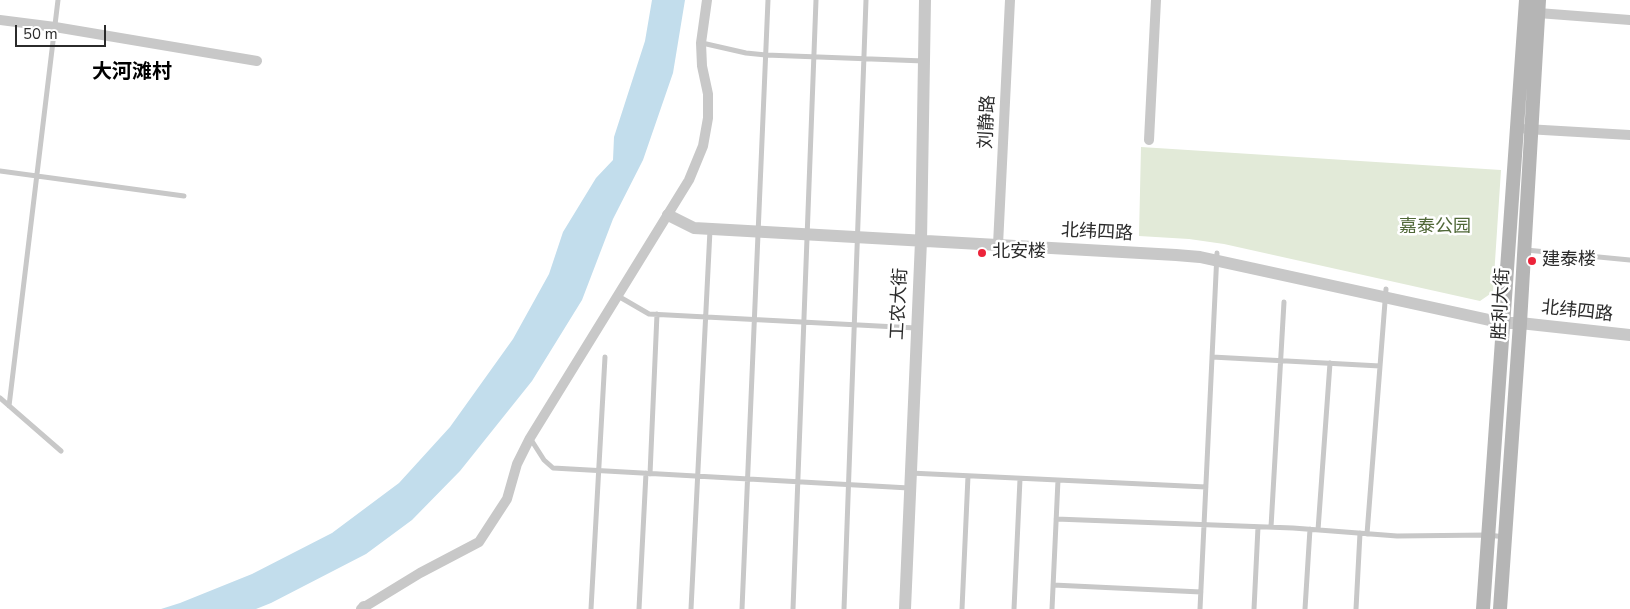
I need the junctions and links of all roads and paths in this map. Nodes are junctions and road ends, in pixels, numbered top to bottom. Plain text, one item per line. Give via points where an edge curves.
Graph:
1 (58, 0) edge
2 (706, 0) edge
3 (768, 0) edge
4 (816, 0) edge
5 (866, 0) edge
6 (925, 0) edge
7 (933, 0) edge
8 (1010, 0) edge
9 (1156, 0) edge
10 (1526, 0) edge
11 (1539, 6) edge
12 (0, 20) edge
13 (1630, 20) edge
14 (55, 27) junction
15 (701, 43) junction
16 (766, 55) junction
17 (815, 57) junction
18 (865, 58) junction
19 (257, 61) dead end
20 (924, 61) junction
21 (1524, 129) junction
22 (1630, 135) edge
23 (1149, 140) dead end
24 (0, 171) edge
25 (37, 175) junction
26 (184, 196) dead end
27 (668, 215) junction
28 (710, 229) junction
29 (759, 232) junction
30 (808, 235) junction
31 (924, 237) junction
32 (858, 238) junction
33 (998, 241) junction
34 (1524, 250) junction
35 (1216, 256) junction
36 (1630, 260) edge
37 (1386, 293) junction
38 (618, 296) junction
39 (1284, 302) dead end
40 (657, 314) junction
41 (707, 317) junction
42 (755, 319) junction
43 (1503, 319) junction
44 (804, 322) junction
45 (1520, 323) junction
46 (855, 325) junction
47 (916, 328) junction
48 (1630, 335) edge
49 (605, 357) dead end
50 (1212, 357) junction
51 (1280, 360) junction
52 (1330, 363) junction
53 (1380, 366) junction
54 (0, 398) edge
55 (9, 406) junction
56 (530, 438) junction
57 (61, 451) dead end
58 (600, 471) junction
59 (910, 473) junction
60 (648, 474) junction
61 (698, 476) junction
62 (968, 476) junction
63 (1020, 478) junction
64 (748, 479) junction
65 (1058, 480) junction
66 (798, 482) junction
67 (849, 484) junction
68 (1206, 487) junction
69 (909, 488) junction
70 (1056, 519) junction
71 (1205, 525) junction
72 (1258, 527) junction
73 (1271, 527) junction
74 (1310, 529) junction
75 (1318, 530) junction
76 (1360, 533) junction
77 (1367, 534) junction
78 (1488, 535) junction
79 (1505, 537) junction
80 (1053, 585) junction
81 (1201, 592) junction
82 (363, 608) edge
83 (591, 609) edge
84 (639, 609) edge
85 (691, 609) edge
86 (742, 609) edge
87 (793, 609) edge
88 (844, 609) edge
89 (905, 609) edge
90 (962, 609) edge
91 (1014, 609) edge
92 (1052, 609) edge
93 (1200, 609) edge
94 (1254, 609) edge
95 (1305, 609) edge
96 (1356, 609) edge
97 (1483, 609) edge
98 (1500, 609) edge

1 - 14 lane
2 - 15 street
3 - 16 lane
4 - 17 lane
5 - 18 lane
6 - 20 street, 工农大街
7 - 31 street, 工农大街
8 - 33 street, 刘静路
9 - 23 street
10 - 21 main road, 胜利大街
11 - 13 street
11 - 21 main road, 胜利大街
12 - 14 street
14 - 19 street
14 - 25 lane
15 - 16 lane
15 - 27 street via 708,94 703,146 689,180
16 - 17 lane
16 - 29 lane
17 - 18 lane
17 - 30 lane
18 - 20 lane
18 - 32 lane
20 - 31 street, 工农大街
21 - 22 street
21 - 34 main road, 胜利大街
21 - 43 main road, 胜利大街
24 - 25 lane
25 - 26 lane
25 - 55 lane
27 - 28 street, 北纬四路 via 694,228
27 - 38 street
28 - 29 street, 北纬四路
28 - 41 lane
29 - 30 street, 北纬四路
29 - 42 lane
30 - 32 street, 北纬四路
30 - 44 lane
31 - 32 street, 北纬四路
31 - 33 street, 北纬四路
31 - 47 street, 工农大街
32 - 46 lane
33 - 35 street, 北纬四路 via 1175,247
34 - 36 lane
34 - 45 main road, 胜利大街
35 - 37 street, 北纬四路
35 - 50 lane
37 - 43 street, 北纬四路
37 - 53 lane
38 - 40 lane via 650,314
38 - 56 street
39 - 51 lane
40 - 41 lane
40 - 60 lane
41 - 42 lane
41 - 61 lane
42 - 44 lane
42 - 64 lane
43 - 45 street, 北纬四路
43 - 78 main road, 胜利大街
44 - 46 lane
44 - 66 lane
45 - 48 street, 北纬四路
45 - 79 main road, 胜利大街
46 - 47 lane
46 - 67 lane
47 - 59 street, 工农大街
49 - 58 lane
50 - 51 lane
50 - 68 lane
51 - 52 lane
51 - 73 lane
52 - 53 lane
52 - 75 lane
53 - 77 lane
54 - 55 lane
55 - 57 lane
56 - 58 lane via 552,468
56 - 82 street via 516,464 506,500 479,542
58 - 60 lane
58 - 83 lane
59 - 62 lane
59 - 69 street, 工农大街
60 - 61 lane
60 - 84 lane
61 - 64 lane
61 - 85 lane
62 - 63 lane
62 - 90 lane
63 - 65 lane
63 - 91 lane
64 - 66 lane
64 - 86 lane
65 - 68 lane
65 - 70 lane
66 - 67 lane
66 - 87 lane
67 - 69 lane
67 - 88 lane
68 - 71 lane
69 - 89 street, 工农大街
70 - 71 lane
70 - 80 lane
71 - 72 lane
71 - 81 lane
72 - 73 lane
72 - 94 lane
73 - 74 lane
74 - 75 lane
74 - 95 lane
75 - 76 lane
76 - 77 lane
76 - 96 lane
77 - 78 lane
78 - 79 lane
78 - 97 main road, 胜利大街
79 - 98 main road, 胜利大街
80 - 81 lane
80 - 92 lane
81 - 93 lane

